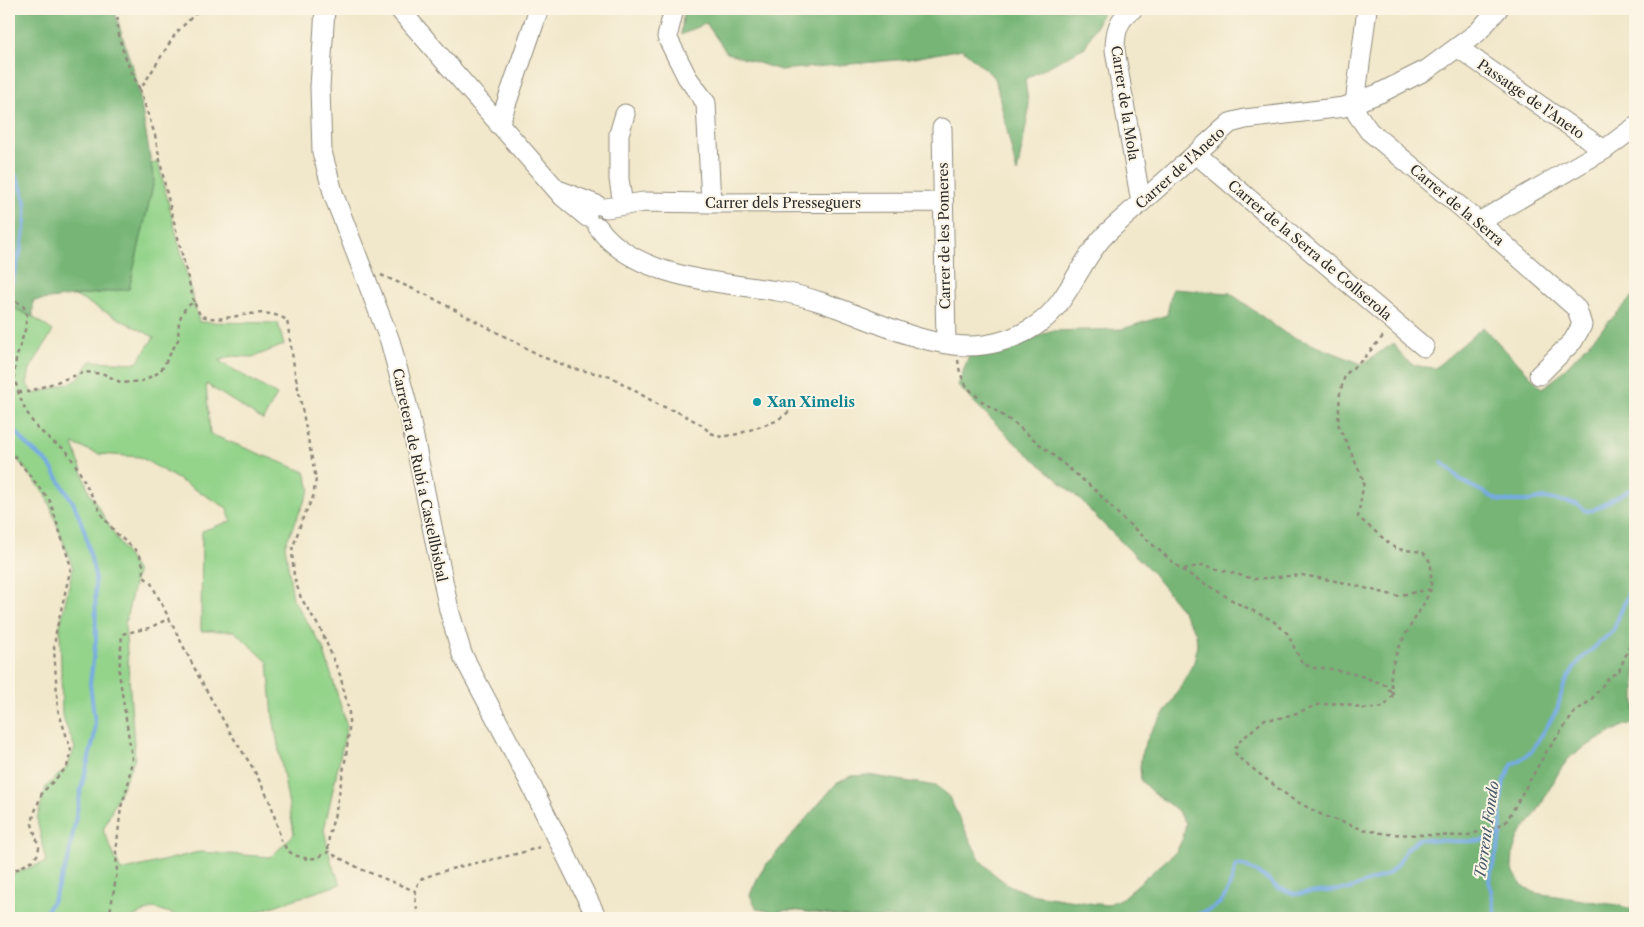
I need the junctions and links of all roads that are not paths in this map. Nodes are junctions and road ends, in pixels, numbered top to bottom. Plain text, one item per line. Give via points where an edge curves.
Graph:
1 (325, 9) edge
2 (539, 9) edge
3 (674, 9) edge
4 (1133, 9) edge
5 (1367, 9) edge
6 (1498, 9) edge
7 (401, 10) edge
8 (1457, 47) junction
9 (1355, 103) junction
10 (625, 114) dead end
11 (499, 125) junction
12 (1635, 127) edge
13 (942, 128) dead end
14 (1604, 150) junction
15 (1196, 154) junction
16 (943, 202) junction
17 (711, 203) junction
18 (1141, 203) junction
19 (604, 214) junction
20 (1479, 222) junction
21 (951, 345) junction
22 (1424, 347) dead end
23 (1539, 375) dead end
24 (597, 918) edge

1 - 24 street, Carretera de Rubí a Castellbisbal via 320,87 322,152 334,196 390,341 408,408 449,610 462,654
2 - 11 street
3 - 17 street via 667,37 706,103
4 - 18 street, Carrer de la Mola via 1118,25 1115,50
5 - 9 street
6 - 8 street, Carrer de l'Aneto via 1478,32
7 - 11 street
8 - 9 street, Carrer de l'Aneto via 1428,69
8 - 14 street, Passatge de l'Aneto
9 - 15 street, Carrer de l'Aneto via 1230,123
9 - 20 street, Carrer de la Serra via 1357,114 1369,131
10 - 19 street via 619,134 619,179
11 - 19 street via 558,190
12 - 14 street
13 - 16 street, Carrer de les Pomeres
14 - 20 street
15 - 18 street, Carrer de l'Aneto
15 - 22 street, Carrer de la Serra de Collserola
16 - 17 street, Carrer dels Presseguers
16 - 21 street, Carrer de les Pomeres
17 - 19 street, Carrer dels Presseguers via 644,202
18 - 21 street, Carrer de l'Aneto via 1104,237 1058,305 1042,321 1009,340 980,346
19 - 21 street, Carrer de l'Aneto via 617,246 660,270 788,293 928,341
20 - 23 street, Carrer de la Serra via 1576,309 1582,325 1573,341

